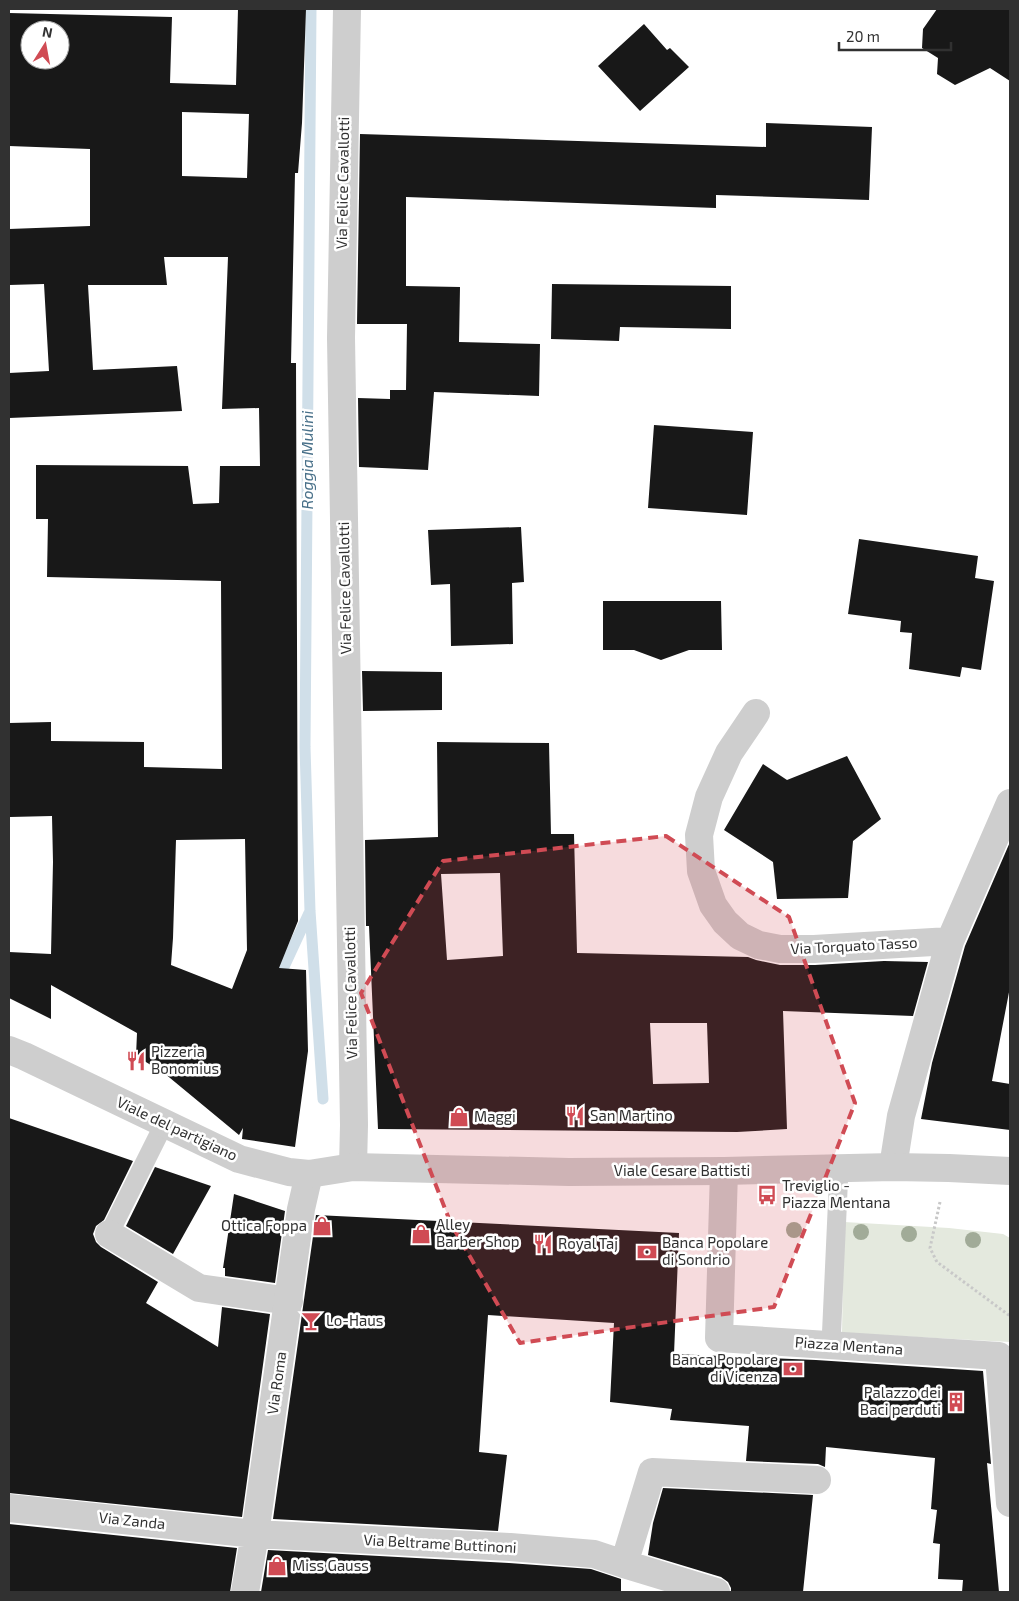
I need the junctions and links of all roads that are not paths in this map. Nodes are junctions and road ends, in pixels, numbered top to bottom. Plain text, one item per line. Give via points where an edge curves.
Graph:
1 (347, 9) edge
2 (756, 713) dead end
3 (1010, 803) edge
4 (950, 941) junction
5 (9, 1050) edge
6 (164, 1124) junction
7 (353, 1167) junction
8 (893, 1167) junction
9 (838, 1169) junction
10 (724, 1171) junction
11 (1010, 1171) edge
12 (309, 1174) junction
13 (109, 1234) joint
14 (289, 1301) junction
15 (830, 1344) junction
16 (817, 1480) dead end
17 (1010, 1503) edge
18 (9, 1508) edge
19 (255, 1534) junction
20 (624, 1564) junction
21 (245, 1592) edge
22 (716, 1592) edge

1 - 7 street, Via Felice Cavallotti via 340,338
2 - 4 street, Via Torquato Tasso via 729,753 709,797 699,835 701,871 713,905 725,922 740,936 759,945 780,949
3 - 4 street
4 - 8 street via 901,1116
5 - 6 street, Viale del partigiano
6 - 12 street, Viale del partigiano via 239,1159
6 - 13 lane
7 - 10 street, Viale Cesare Battisti via 569,1172
7 - 12 street, Viale del partigiano
8 - 9 street, Viale Cesare Battisti
8 - 11 street, Viale Cesare Battisti
9 - 10 street, Viale Cesare Battisti
9 - 15 lane
10 - 15 street, Piazza Mentana via 719,1338
12 - 14 street, Via Roma
13 - 14 street via 198,1288
14 - 19 street, Via Roma
15 - 17 street, Piazza Mentana via 999,1356
16 - 20 street via 652,1472
18 - 19 street, Via Zanda
19 - 20 street, Via Beltrame Buttinoni via 510,1547 594,1554
19 - 21 street, Via Roma
20 - 22 street, Via Beltrame Buttinoni

